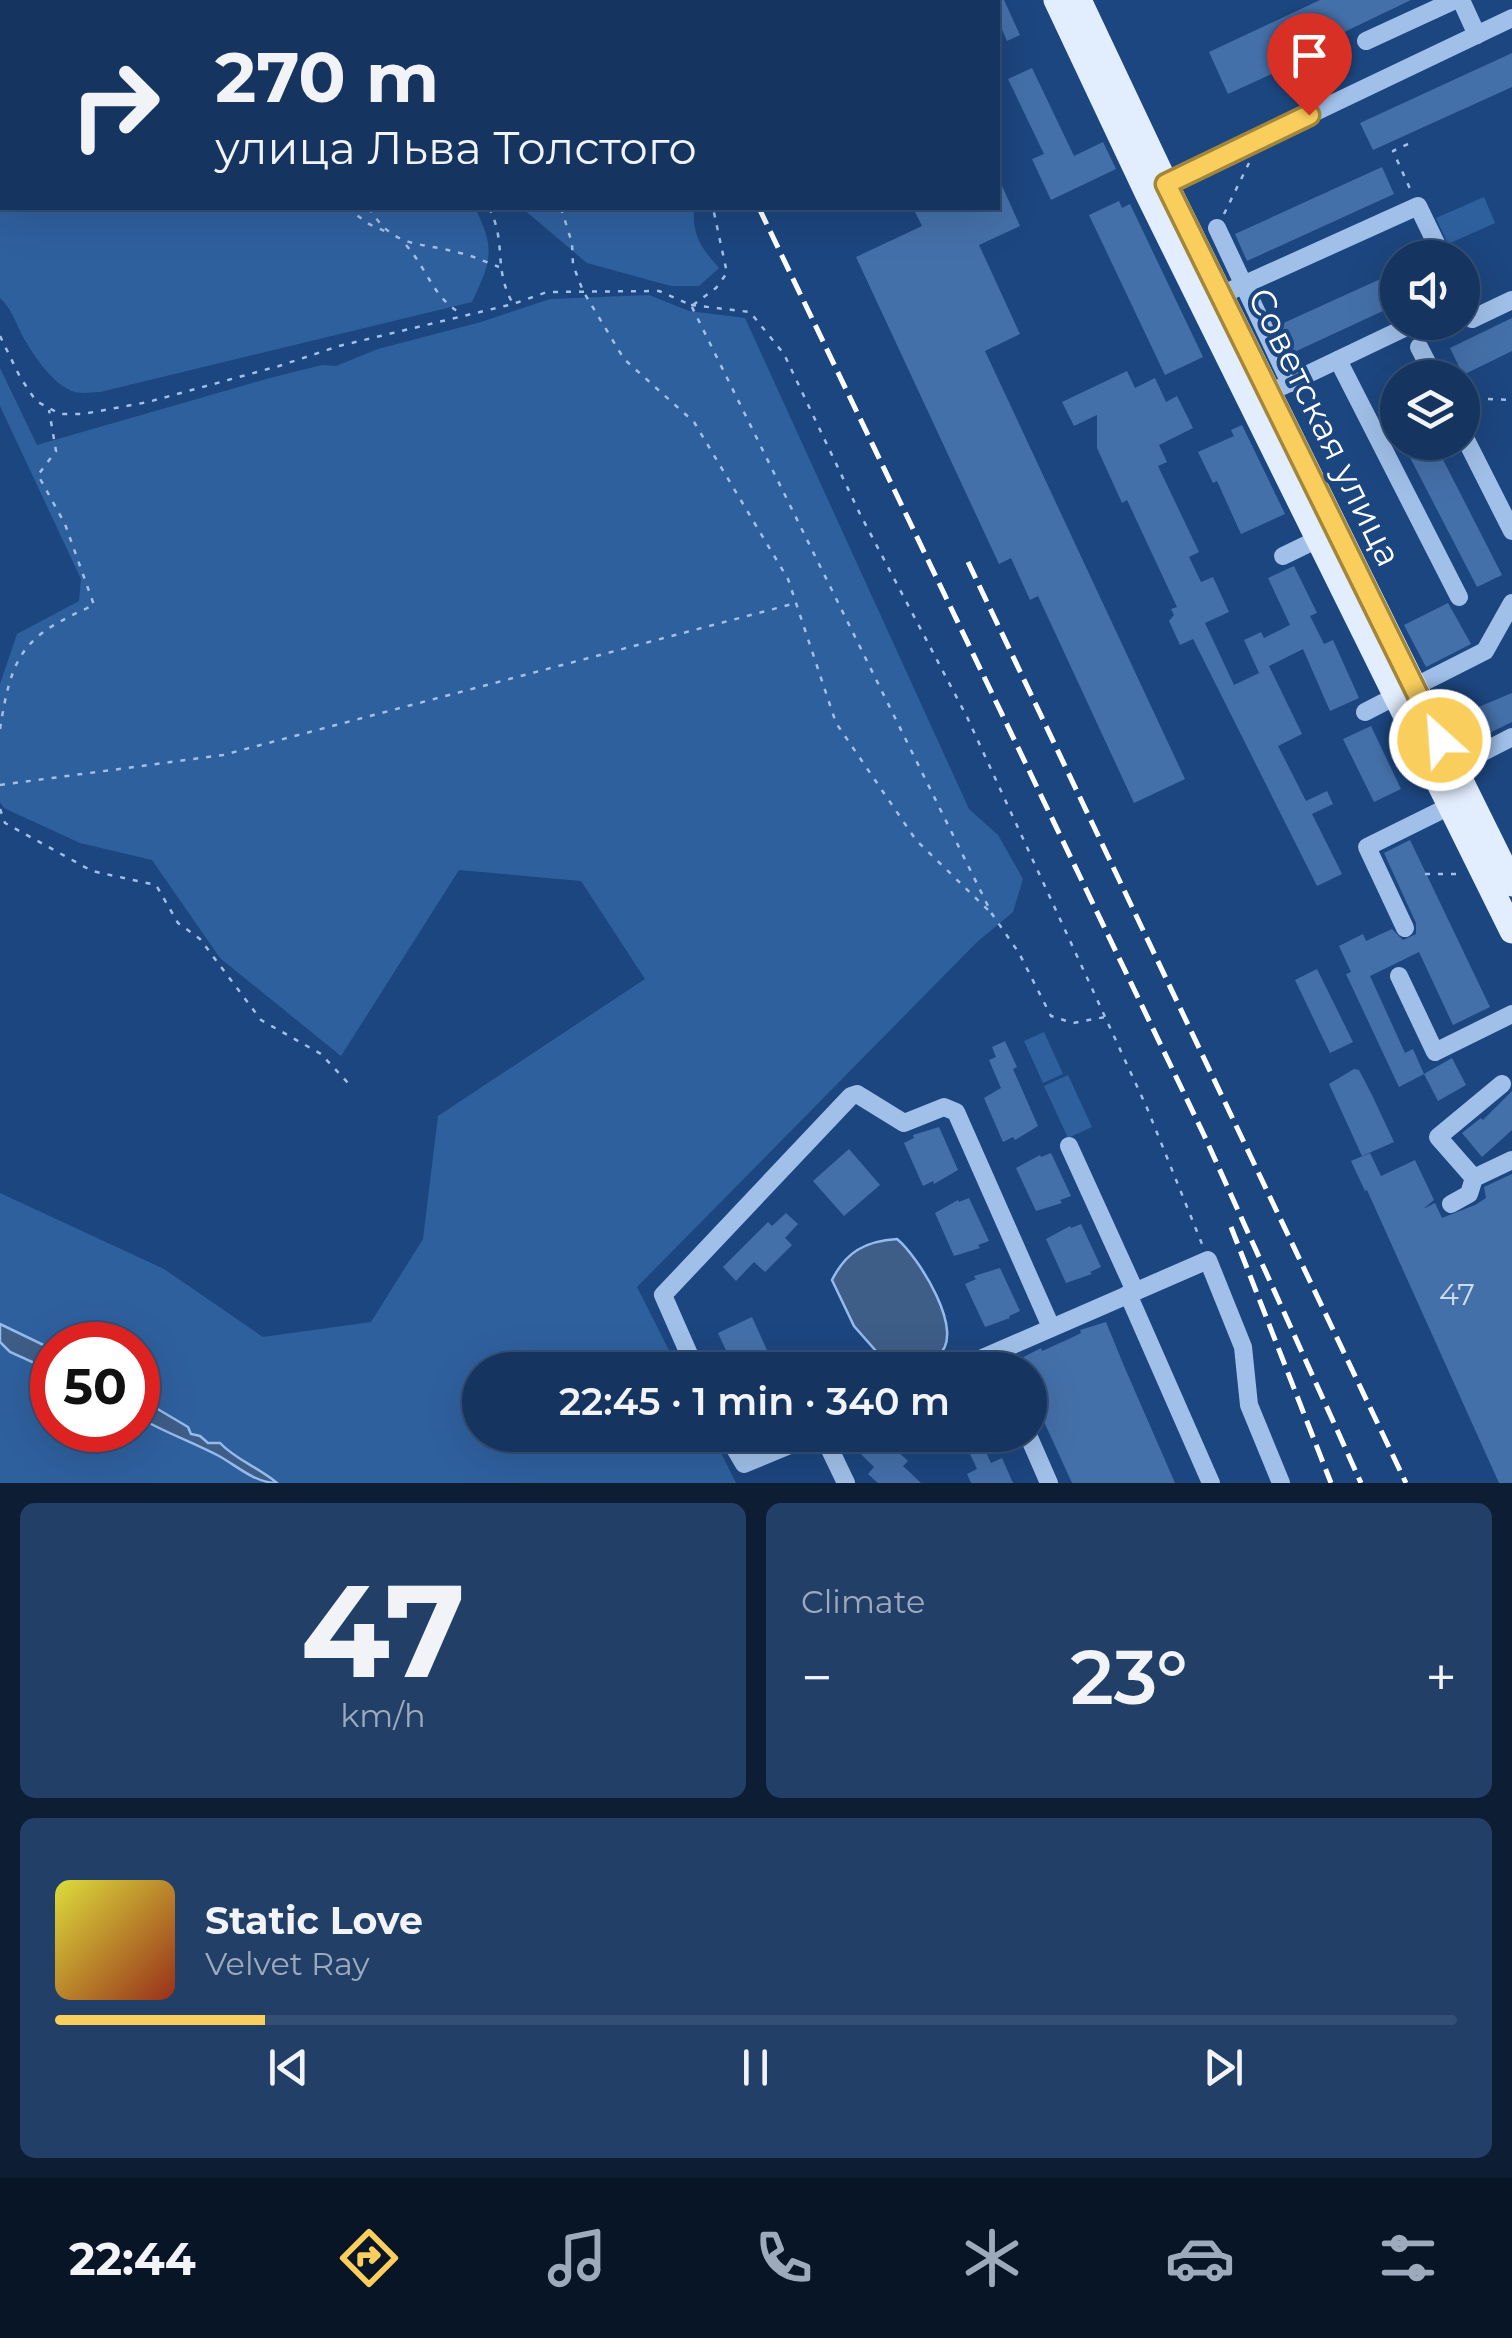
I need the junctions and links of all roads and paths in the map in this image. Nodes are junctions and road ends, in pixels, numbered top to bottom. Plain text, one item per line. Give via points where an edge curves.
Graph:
1 (1056, 0) edge
2 (1079, 0) edge
3 (1458, 0) edge
4 (1512, 18) edge
5 (1477, 35) junction
6 (1366, 41) dead end
7 (1408, 144) dead end
8 (1156, 188) junction
9 (1418, 206) junction
10 (350, 210) edge
11 (370, 210) edge
12 (490, 210) edge
13 (563, 210) edge
14 (714, 210) edge
15 (1217, 228) dead end
16 (388, 232) junction
17 (1434, 240) edge
18 (405, 243) junction
19 (498, 266) junction
20 (1232, 290) junction
21 (583, 291) junction
22 (1512, 300) edge
23 (512, 304) junction
24 (692, 306) junction
25 (464, 316) junction
26 (1480, 316) edge
27 (0, 336) edge
28 (1380, 340) edge
29 (1433, 340) edge
30 (1419, 347) joint
31 (1338, 360) junction
32 (1426, 360) edge
33 (1279, 388) junction
34 (1480, 399) edge
35 (1512, 400) edge
36 (49, 410) junction
37 (1476, 460) edge
38 (1512, 531) edge
39 (1318, 539) junction
40 (1283, 556) dead end
41 (1460, 597) dead end
42 (796, 603) junction
43 (1512, 603) edge
44 (1405, 692) junction
45 (1365, 712) dead end
46 (0, 729) edge
47 (1512, 738) edge
48 (1454, 767) junction
49 (0, 785) edge
50 (1450, 806) junction
51 (0, 809) edge
52 (1511, 878) edge
53 (992, 914) junction
54 (1405, 928) dead end
55 (1512, 931) edge
56 (1399, 976) dead end
57 (1512, 1014) edge
58 (1105, 1017) junction
59 (348, 1083) dead end
60 (1502, 1084) dead end
61 (1069, 1146) dead end
62 (1512, 1160) edge
63 (1474, 1178) junction
64 (1451, 1204) dead end
65 (1208, 1260) junction
66 (1131, 1293) junction
67 (1052, 1328) junction
68 (688, 1352) edge
69 (1012, 1352) edge
70 (737, 1452) edge
71 (773, 1452) edge
72 (831, 1452) edge
73 (1035, 1452) edge
74 (846, 1483) edge
75 (1049, 1483) edge
76 (1211, 1483) edge
77 (1281, 1483) edge

1 - 8 main road, Советская улица
2 - 8 main road, Советская улица
3 - 5 street
3 - 6 street
4 - 5 street
5 - 8 street
7 - 9 path via 1393,151
8 - 20 main road, Советская улица
8 - 39 main road, Советская улица
9 - 17 street
9 - 20 street
10 - 16 path
11 - 16 path
12 - 19 path via 499,227
13 - 21 path
14 - 24 path via 727,273
15 - 20 street
16 - 18 path
18 - 19 path
18 - 25 path via 443,303
19 - 23 path
20 - 33 main road, Советская улица
21 - 23 path via 547,292
21 - 24 path via 660,291
21 - 42 path via 624,359 694,422
22 - 26 street
23 - 25 path
24 - 53 path
24 - 58 path via 750,312 784,354 967,717
25 - 36 path via 148,402 83,414
27 - 36 path via 20,377
28 - 31 street
29 - 30 path
30 - 32 street
31 - 33 street
31 - 41 street
33 - 44 main road, Советская улица
34 - 35 path
36 - 46 path via 56,452 38,474 94,605 24,647
37 - 38 street
39 - 40 street
39 - 44 main road, Советская улица
42 - 49 path via 222,755
42 - 53 path via 836,722 916,840
43 - 44 street via 1484,652
44 - 45 street
44 - 48 main road, Советская улица
44 - 50 main road, Советская улица
47 - 48 street
48 - 52 main road, Советская улица
50 - 54 street via 1366,847
50 - 55 main road, Советская улица
51 - 59 path via 5,823 92,871 156,885 178,923 200,940 261,1020 321,1054
53 - 58 path via 1051,1016 1073,1023
56 - 57 street via 1434,1052
58 - 65 path
60 - 63 street via 1438,1136
61 - 66 street
62 - 63 street
63 - 64 street via 1470,1194
65 - 66 street
65 - 77 street via 1244,1346 1250,1405
66 - 67 street
66 - 76 street
67 - 68 street via 956,1112 944,1107 904,1123 858,1094 664,1296
67 - 69 street
70 - 71 street via 744,1464
72 - 74 street
73 - 75 street

